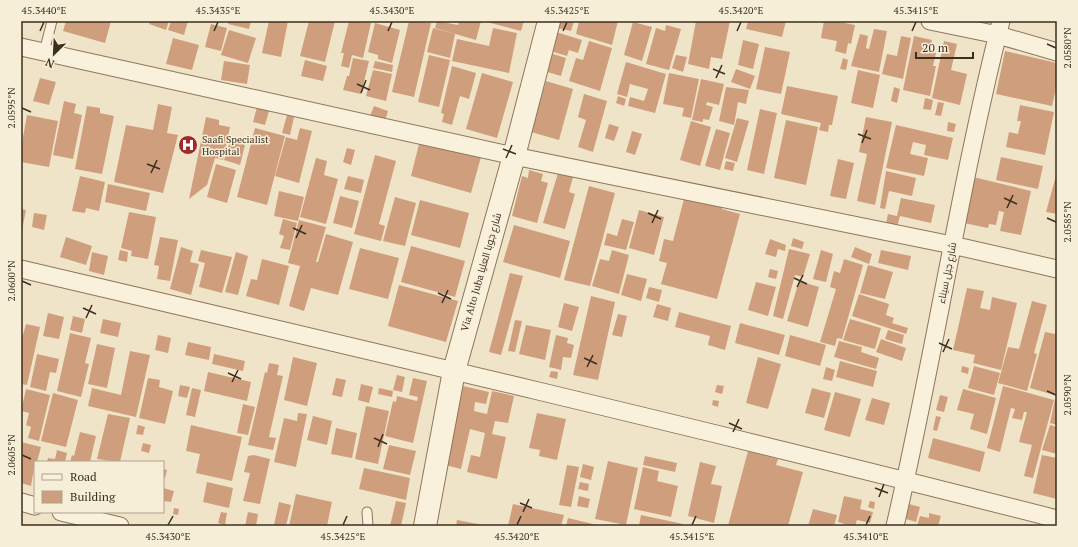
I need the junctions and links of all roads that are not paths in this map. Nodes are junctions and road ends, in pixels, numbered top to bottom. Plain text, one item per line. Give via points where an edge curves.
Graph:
1 (52, 21) edge
2 (550, 21) edge
3 (930, 21) edge
4 (999, 28) edge
5 (21, 47) edge
6 (44, 52) junction
7 (1057, 52) edge
8 (514, 156) junction
9 (952, 245) junction
10 (21, 269) edge
11 (1057, 269) edge
12 (454, 370) junction
13 (906, 480) junction
14 (21, 502) edge
15 (34, 506) edge
16 (368, 512) dead end
17 (65, 513) edge
18 (1057, 519) edge
19 (120, 526) edge
20 (368, 526) edge
21 (426, 526) edge
22 (895, 526) edge

1 - 6 lane
2 - 8 street, Via Alto Juba شارع جوبا العليا
3 - 4 street
4 - 7 street
4 - 9 street, شارع جبل سيناء
5 - 6 street
6 - 8 street
8 - 9 street
8 - 12 street, Via Alto Juba شارع جوبا العليا
9 - 11 street
9 - 13 street, شارع جبل سيناء
10 - 12 street
12 - 13 street
12 - 21 street, Via Alto Juba شارع جوبا العليا
13 - 18 street
13 - 22 street, شارع جبل سيناء
14 - 15 street
16 - 20 lane
17 - 19 street

